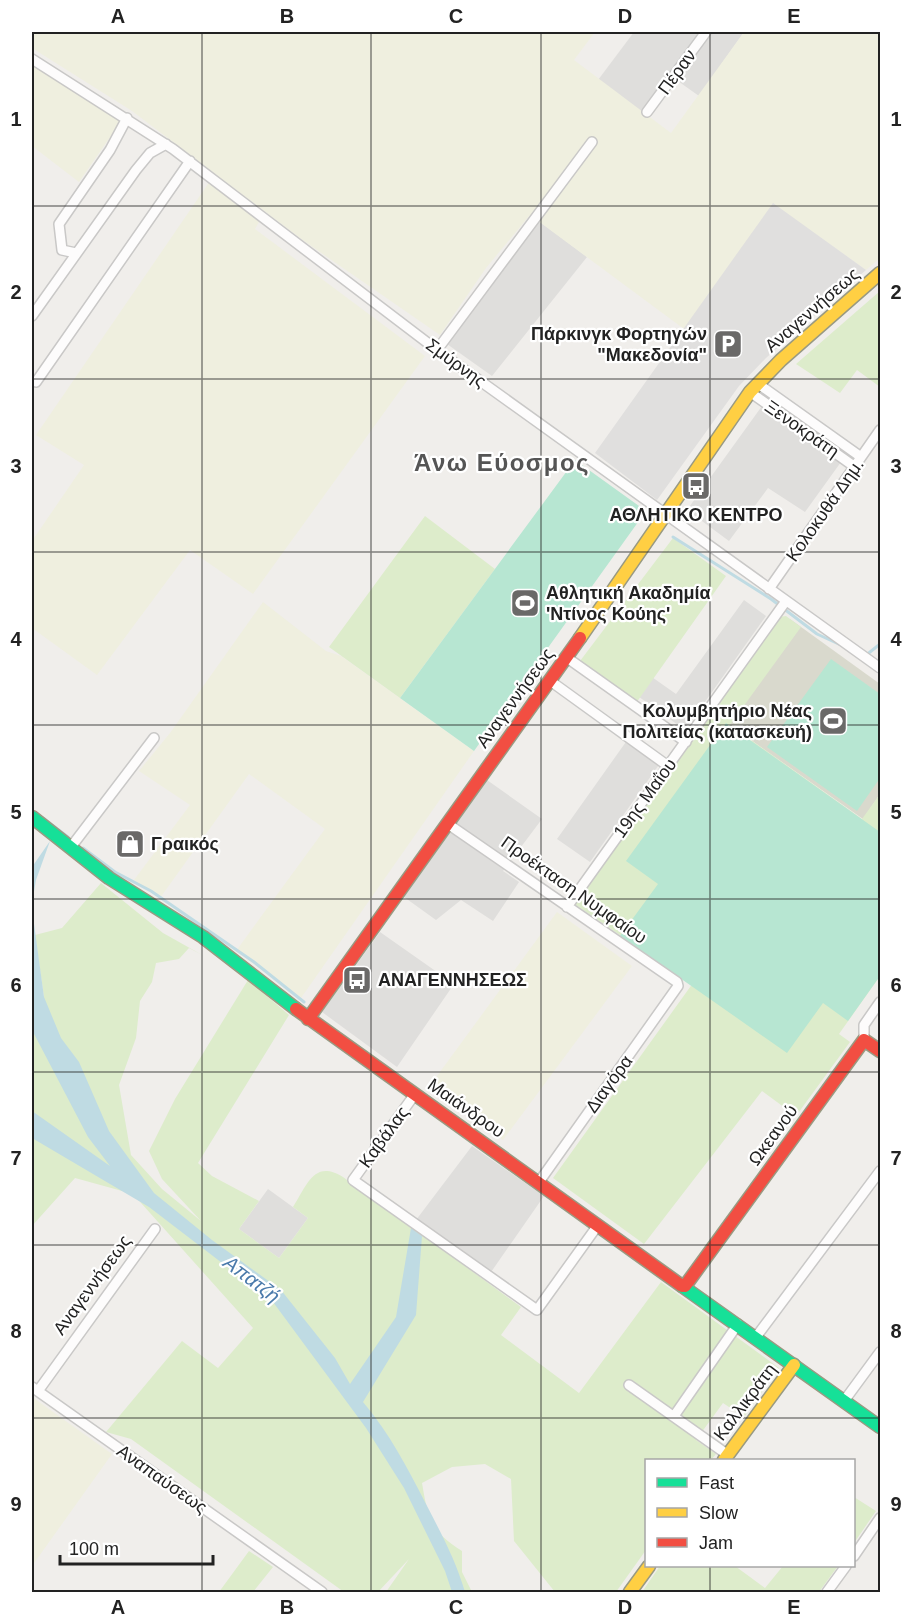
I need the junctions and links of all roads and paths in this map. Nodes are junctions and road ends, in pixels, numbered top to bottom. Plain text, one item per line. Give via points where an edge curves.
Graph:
1 (706, 32) edge
2 (32, 59) edge
3 (647, 112) dead end
4 (127, 118) junction
5 (592, 142) dead end
6 (166, 144) junction
7 (190, 161) junction
8 (76, 253) junction
9 (880, 273) edge
10 (32, 316) edge
11 (437, 350) junction
12 (36, 382) dead end
13 (753, 388) junction
14 (880, 430) edge
15 (861, 457) junction
16 (855, 467) junction
17 (665, 516) junction
18 (769, 589) junction
19 (786, 601) junction
20 (566, 657) junction
21 (880, 669) edge
22 (549, 680) junction
23 (154, 738) dead end
24 (686, 742) junction
25 (668, 766) junction
26 (32, 817) edge
27 (448, 824) junction
28 (71, 847) junction
29 (567, 907) junction
30 (678, 986) joint
31 (880, 1002) edge
32 (308, 1019) junction
33 (864, 1040) junction
34 (880, 1051) edge
35 (415, 1094) junction
36 (880, 1171) edge
37 (539, 1182) junction
38 (598, 1225) junction
39 (155, 1229) dead end
40 (685, 1286) junction
41 (738, 1324) junction
42 (756, 1337) junction
43 (880, 1352) edge
44 (794, 1365) junction
45 (629, 1385) dead end
46 (34, 1389) edge
47 (844, 1401) junction
48 (674, 1416) junction
49 (880, 1427) edge
50 (726, 1458) edge
51 (880, 1518) edge
52 (855, 1555) edge
53 (648, 1567) edge
54 (845, 1567) edge
55 (322, 1593) edge
56 (630, 1593) edge
57 (827, 1593) edge

1 - 3 street, Πέραν
2 - 4 street, Σμύρνης
4 - 6 street, Σμύρνης
4 - 8 street via 60,224 62,250
5 - 11 street
6 - 7 street, Σμύρνης
6 - 8 street via 150,153
7 - 11 street, Σμύρνης
7 - 12 street
8 - 10 street
9 - 13 street, Αναγεννήσεως
11 - 17 street, Σμύρνης
13 - 15 street, Ξενοκράτη
13 - 16 street, Ξενοκράτη
13 - 17 street, Αναγεννήσεως
14 - 15 street, Κολοκυθά Δημ.
15 - 16 street, Κολοκυθά Δημ.
16 - 18 street, Κολοκυθά Δημ.
17 - 18 street, Σμύρνης
17 - 20 street, Αναγεννήσεως
18 - 19 street, Σμύρνης
19 - 21 street, Σμύρνης
19 - 24 street, 19ης Μαΐου
20 - 22 street, Αναγεννήσεως
20 - 24 street
22 - 25 street
22 - 27 street, Αναγεννήσεως
23 - 28 street
24 - 25 street, 19ης Μαΐου
25 - 29 street, 19ης Μαΐου
26 - 28 street, Μαιάνδρου
27 - 29 street, Προέκταση Νυμφαίου
27 - 32 street, Αναγεννήσεως
28 - 32 street, Μαιάνδρου via 109,878 211,943
29 - 30 street, Προέκταση Νυμφαίου
30 - 37 street, Διαγόρα
31 - 33 street, Ωκεανού via 864,1025
32 - 35 street, Μαιάνδρου
33 - 34 street
33 - 40 street, Ωκεανού
35 - 37 street, Μαιάνδρου
35 - 38 street, Καβάλας via 353,1180 537,1310
36 - 42 street
37 - 38 street, Μαιάνδρου
38 - 40 street, Μαιάνδρου
39 - 46 street, Αναγεννήσεως
40 - 41 street, Μαιάνδρου
41 - 42 street, Μαιάνδρου
41 - 48 street
42 - 44 street, Μαιάνδρου
43 - 47 street
44 - 47 street, Μαιάνδρου
44 - 50 street, Καλλικράτη
45 - 48 street
46 - 55 street, Αναπαύσεως
47 - 49 street, Μαιάνδρου
48 - 50 street
51 - 52 street
53 - 56 street
54 - 57 street

